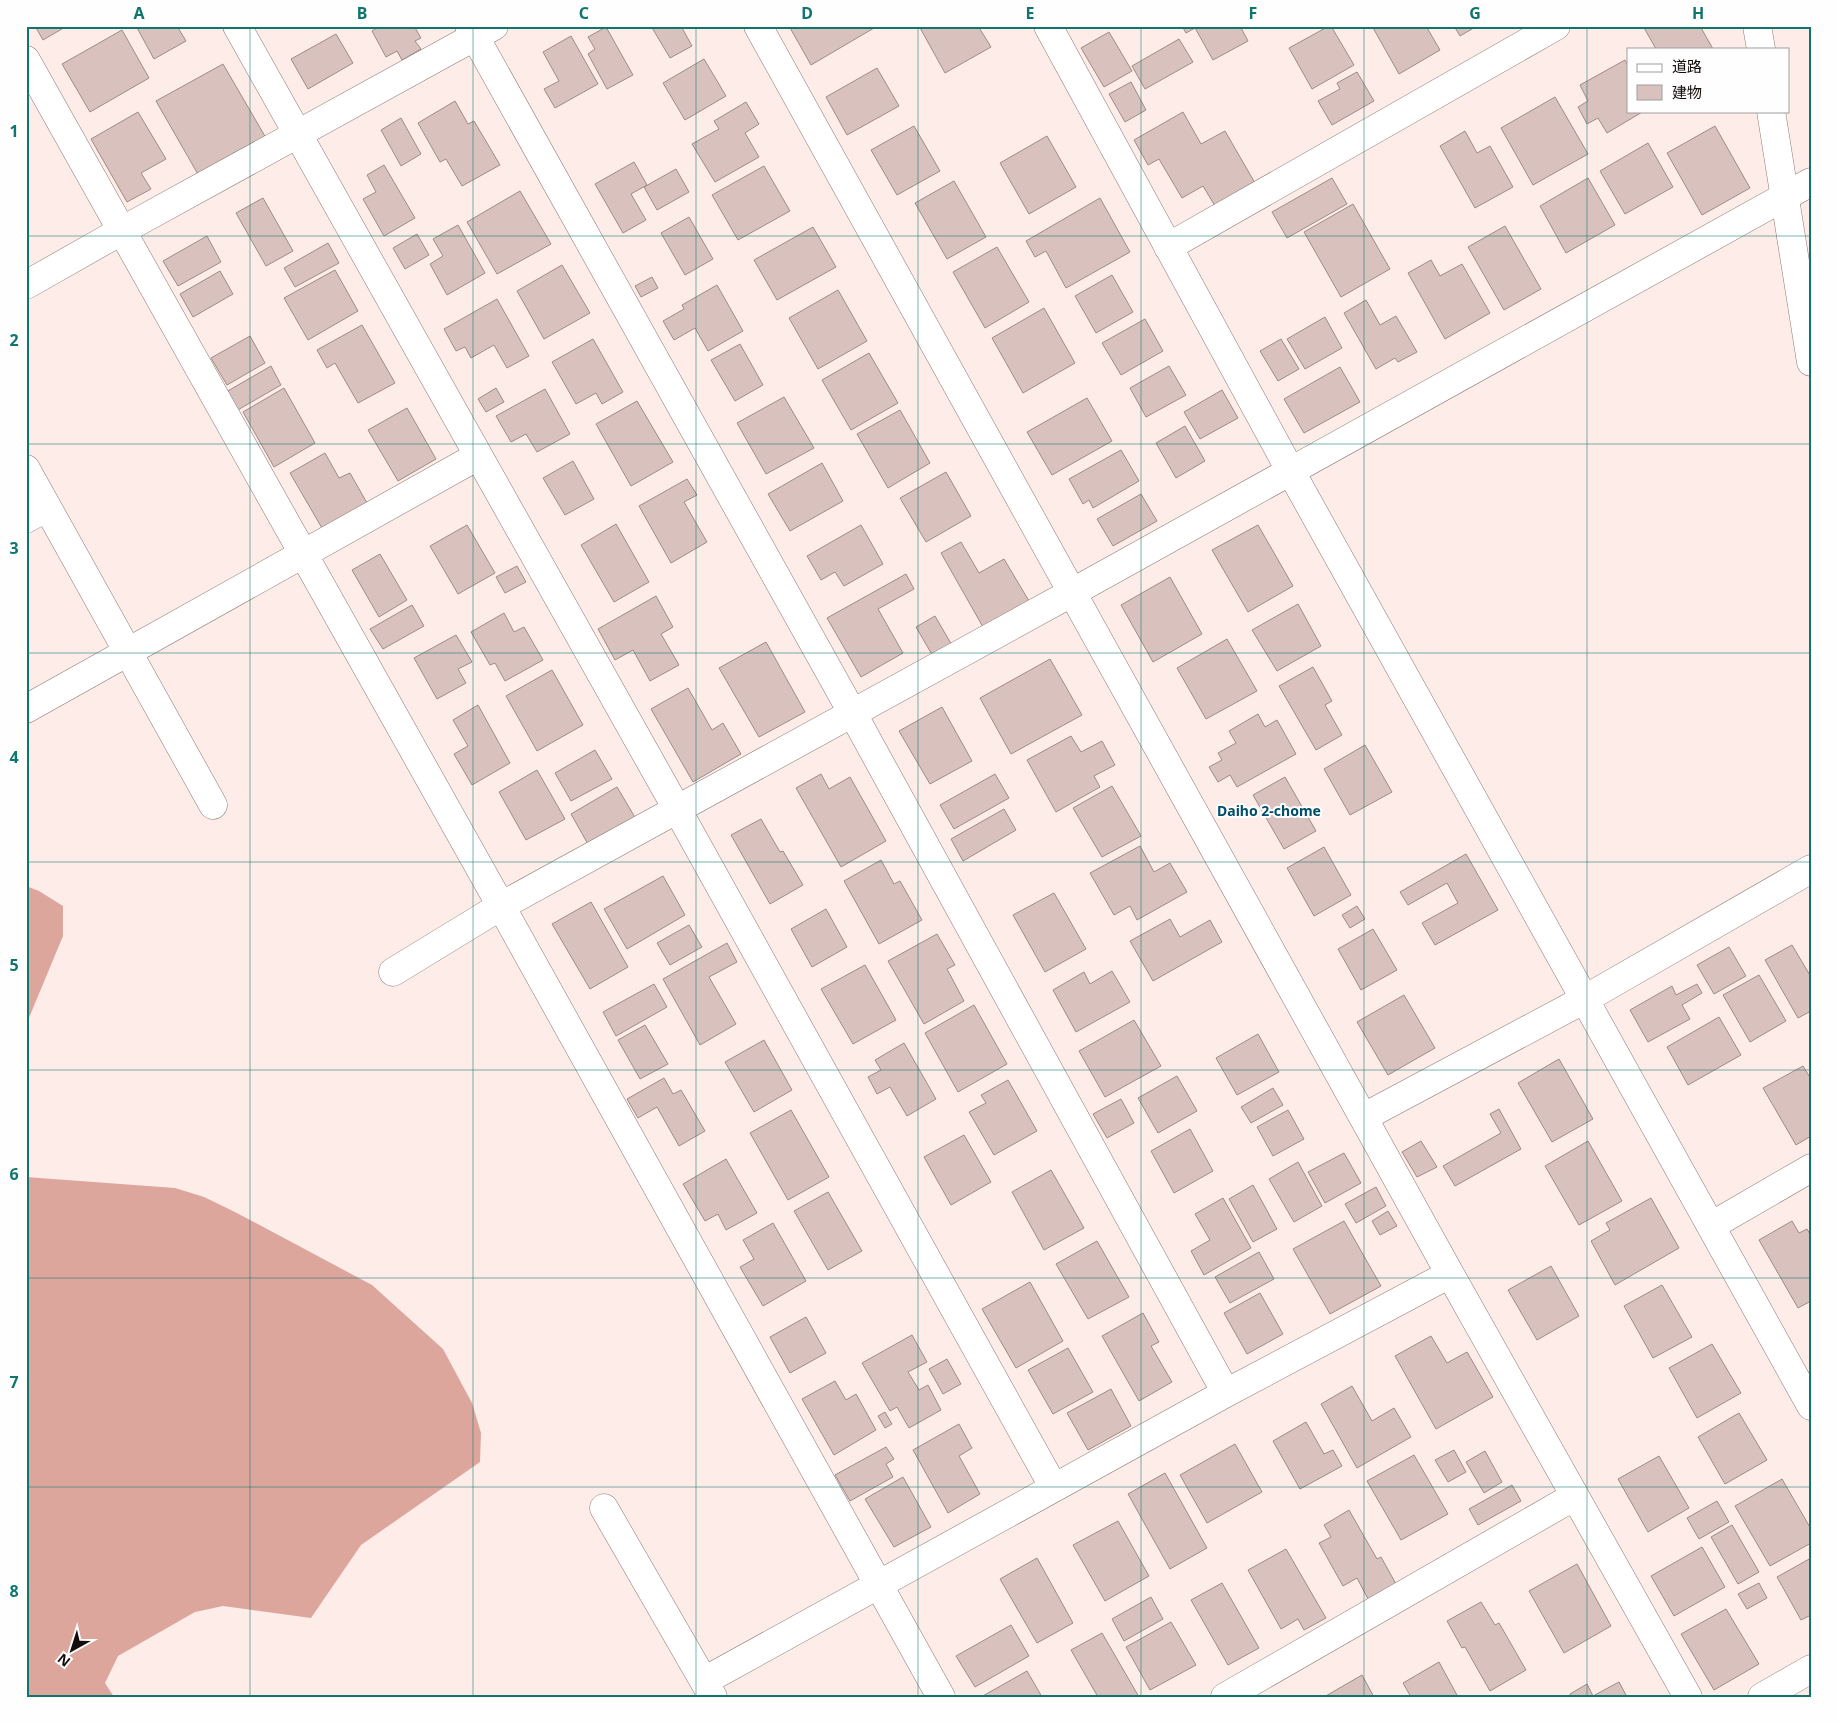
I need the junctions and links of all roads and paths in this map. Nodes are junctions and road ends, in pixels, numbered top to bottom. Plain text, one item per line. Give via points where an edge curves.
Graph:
1 (237, 26) edge
2 (758, 26) edge
3 (1048, 26) edge
4 (1556, 26) edge
5 (1757, 26) edge
6 (480, 30) edge
7 (1760, 48) edge
8 (26, 60) edge
9 (1771, 112) edge
10 (297, 134) junction
11 (1811, 182) edge
12 (1785, 197) junction
13 (123, 230) junction
14 (1168, 247) junction
15 (26, 285) edge
16 (1811, 362) edge
17 (478, 456) junction
18 (26, 469) edge
19 (1290, 470) junction
20 (37, 513) edge
21 (304, 554) junction
22 (1073, 592) junction
23 (128, 652) junction
24 (26, 709) edge
25 (853, 714) junction
26 (213, 805) dead end
27 (678, 809) junction
28 (1811, 868) edge
29 (501, 906) junction
30 (393, 972) dead end
31 (1585, 999) junction
32 (1364, 1117) junction
33 (1811, 1168) edge
34 (1711, 1226) junction
35 (1450, 1274) junction
36 (1226, 1393) junction
37 (1811, 1406) edge
38 (1054, 1488) junction
39 (1575, 1496) junction
40 (604, 1508) dead end
41 (879, 1584) junction
42 (1811, 1669) edge
43 (708, 1689) edge
44 (941, 1697) edge
45 (1225, 1697) edge
46 (1688, 1697) edge
47 (1762, 1697) edge

1 - 10 street
2 - 22 street
3 - 14 street
4 - 14 street
5 - 7 street
6 - 10 street
6 - 25 street
8 - 13 street
9 - 12 street
10 - 13 street
10 - 17 street
11 - 12 street
12 - 16 street
12 - 19 street
13 - 15 street
13 - 21 street
14 - 19 street
17 - 21 street
17 - 27 street
18 - 20 street
19 - 22 street
19 - 31 street
20 - 23 street
21 - 23 street
21 - 29 street
22 - 25 street
22 - 32 street
23 - 24 street
23 - 26 street
25 - 27 street
25 - 36 street
27 - 29 street
27 - 38 street
28 - 31 street
29 - 30 street
29 - 41 street
31 - 32 street
31 - 34 street
32 - 35 street
33 - 34 street
34 - 37 street
35 - 36 street
35 - 39 street
36 - 38 street
38 - 41 street
39 - 45 street
39 - 46 street
40 - 43 street
41 - 43 street
41 - 44 street
42 - 47 street

